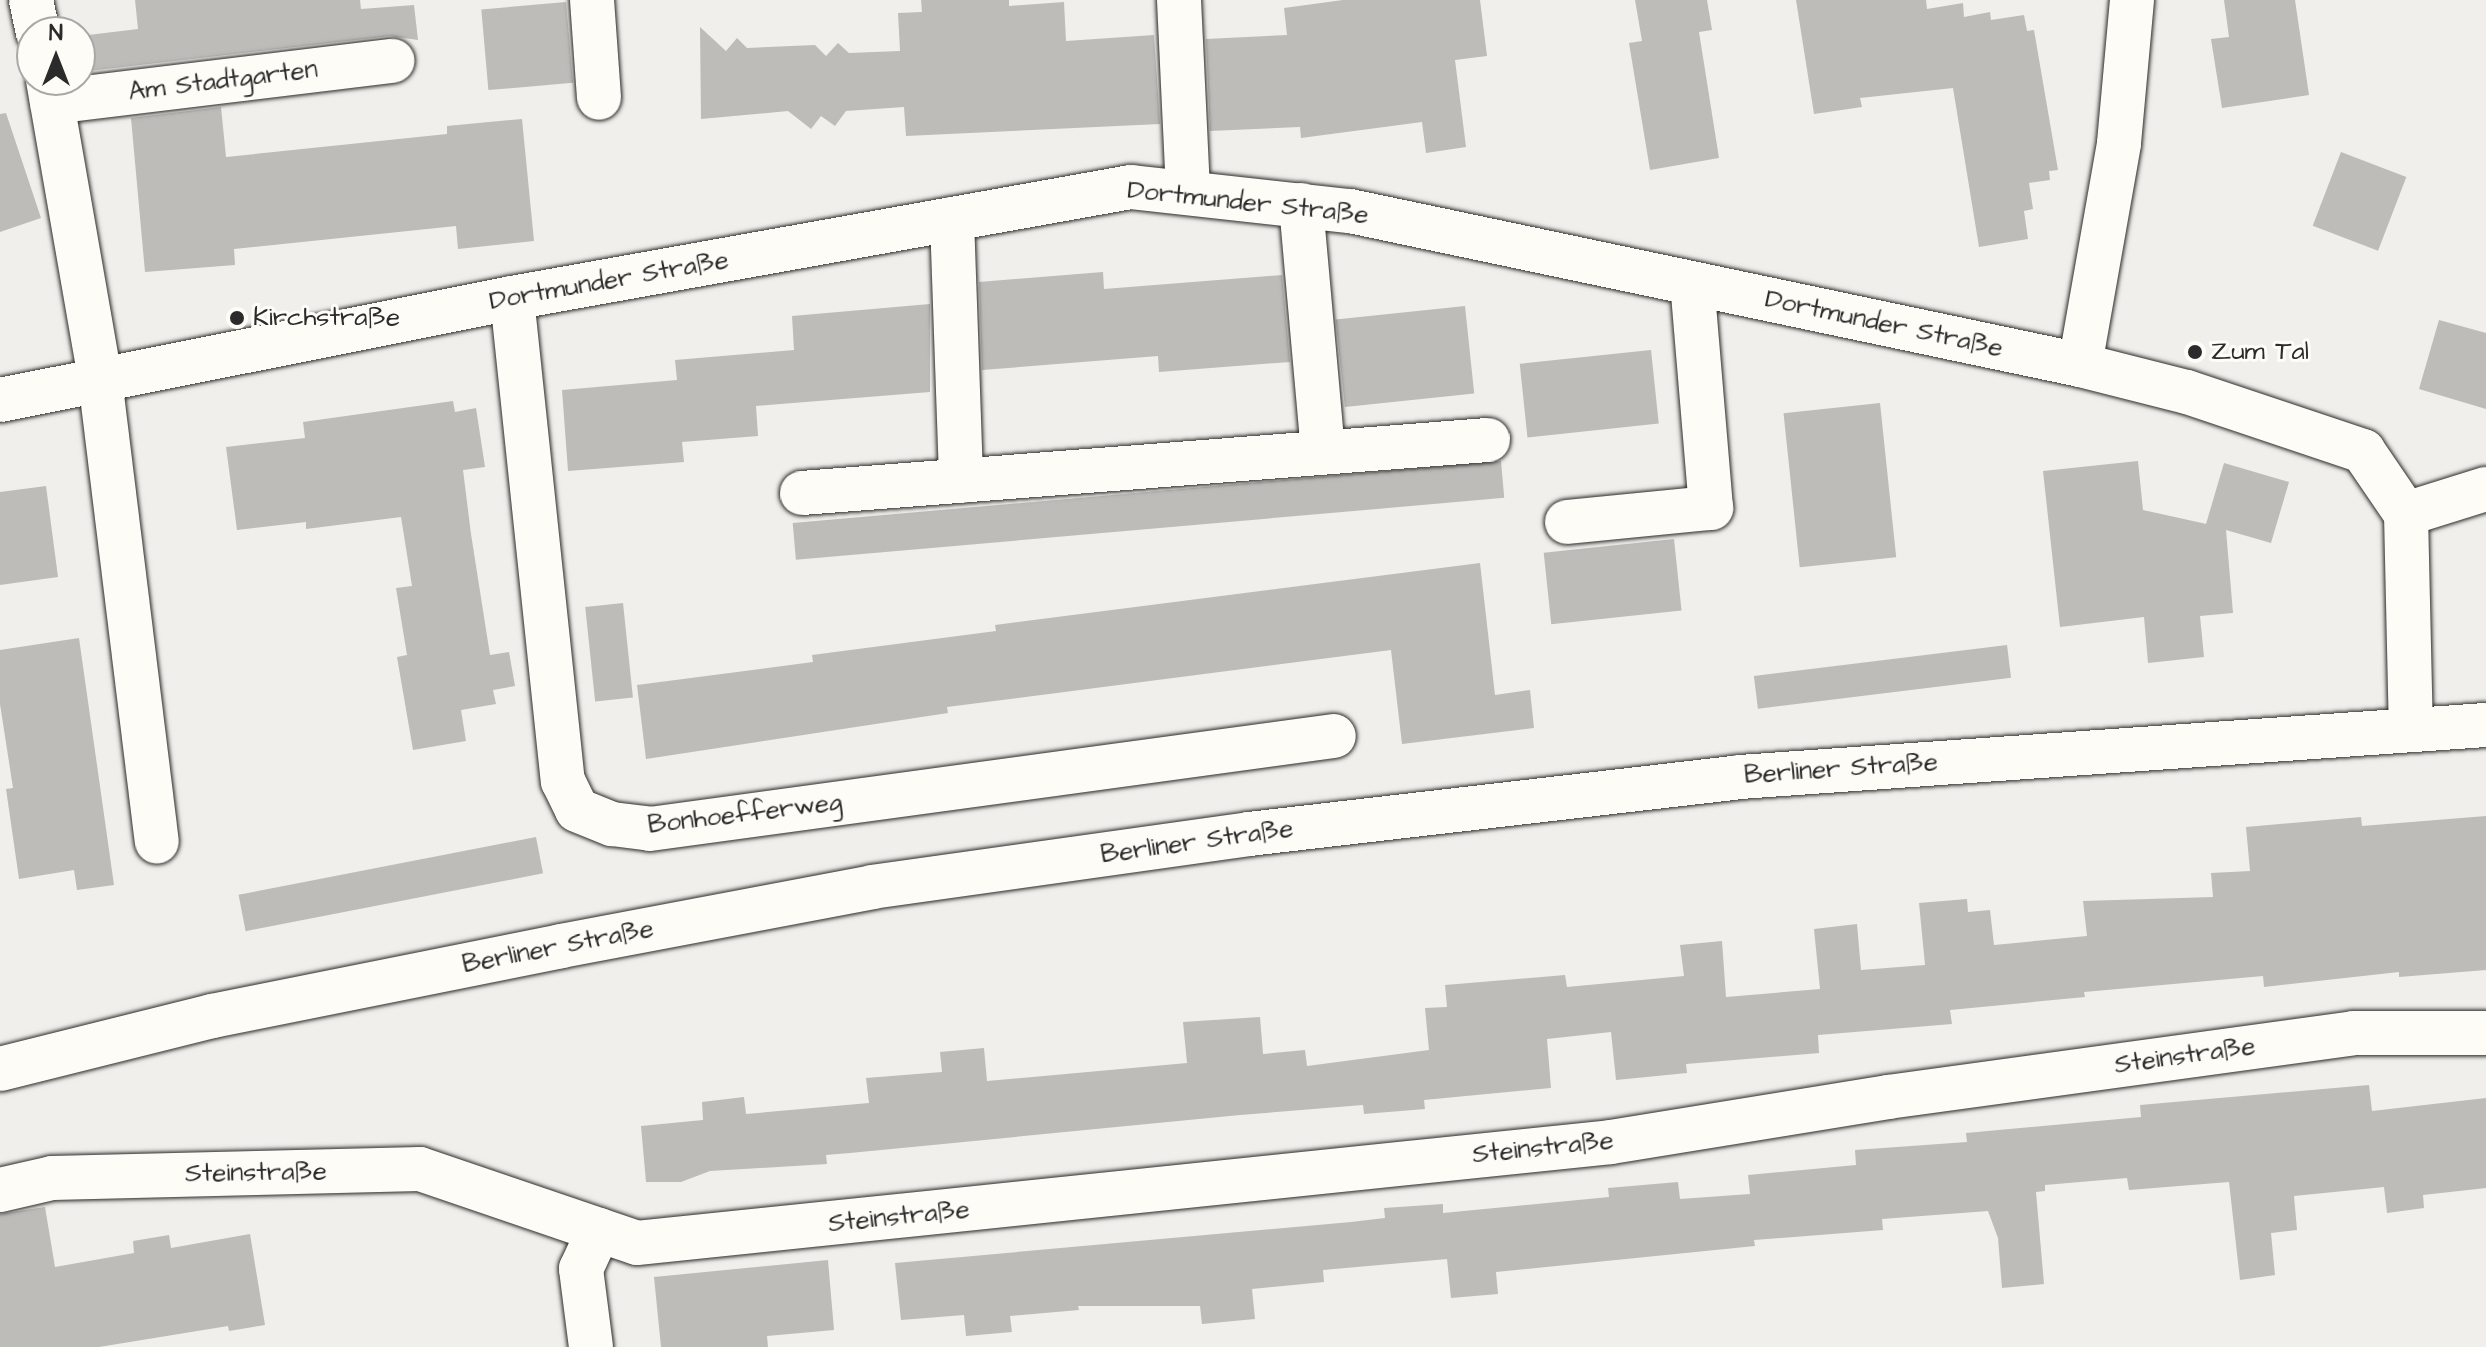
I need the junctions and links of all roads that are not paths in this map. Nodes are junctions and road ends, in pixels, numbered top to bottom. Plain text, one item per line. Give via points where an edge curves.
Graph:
1 (592, 0) edge
2 (1179, 0) edge
3 (2132, 0) edge
4 (393, 61) dead end
5 (96, 87) edge
6 (51, 96) edge
7 (599, 98) dead end
8 (1188, 193) junction
9 (1301, 205) junction
10 (952, 219) junction
11 (1692, 284) junction
12 (512, 298) junction
13 (2080, 365) junction
14 (100, 379) junction
15 (0, 400) edge
16 (1488, 440) dead end
17 (1323, 452) junction
18 (961, 481) junction
19 (2486, 489) edge
20 (802, 493) dead end
21 (2406, 514) junction
22 (1567, 522) dead end
23 (2486, 725) edge
24 (2411, 730) junction
25 (1334, 736) dead end
26 (157, 842) dead end
27 (2486, 1033) edge
28 (0, 1069) edge
29 (0, 1190) edge
30 (599, 1230) junction
31 (591, 1347) edge

1 - 7 street
2 - 8 street
3 - 13 street via 2119,143
4 - 5 street, Am Stadtgarten
6 - 14 street, Am Stadtgarten
8 - 9 street, Dortmunder Straße
8 - 10 street, Dortmunder Straße via 1131,187
9 - 11 street, Dortmunder Straße
9 - 17 street
10 - 12 street, Dortmunder Straße
10 - 18 street
11 - 13 street, Dortmunder Straße
11 - 22 street via 1711,508
12 - 14 street, Dortmunder Straße
12 - 25 street, Bonhoefferweg via 563,781 577,810 612,824 650,829
13 - 21 street, Dortmunder Straße via 2187,392 2363,451
14 - 15 street, Dortmunder Straße
14 - 26 street
16 - 17 street
17 - 18 street
18 - 20 street
19 - 21 street
21 - 24 street
23 - 24 street
24 - 28 street, Berliner Straße via 1782,773 1233,836 872,887 212,1016
27 - 30 street, Steinstraße via 2353,1033 1888,1097 1611,1142 1047,1202 637,1243
29 - 30 street, Steinstraße via 52,1178 420,1169
30 - 31 street via 581,1269

